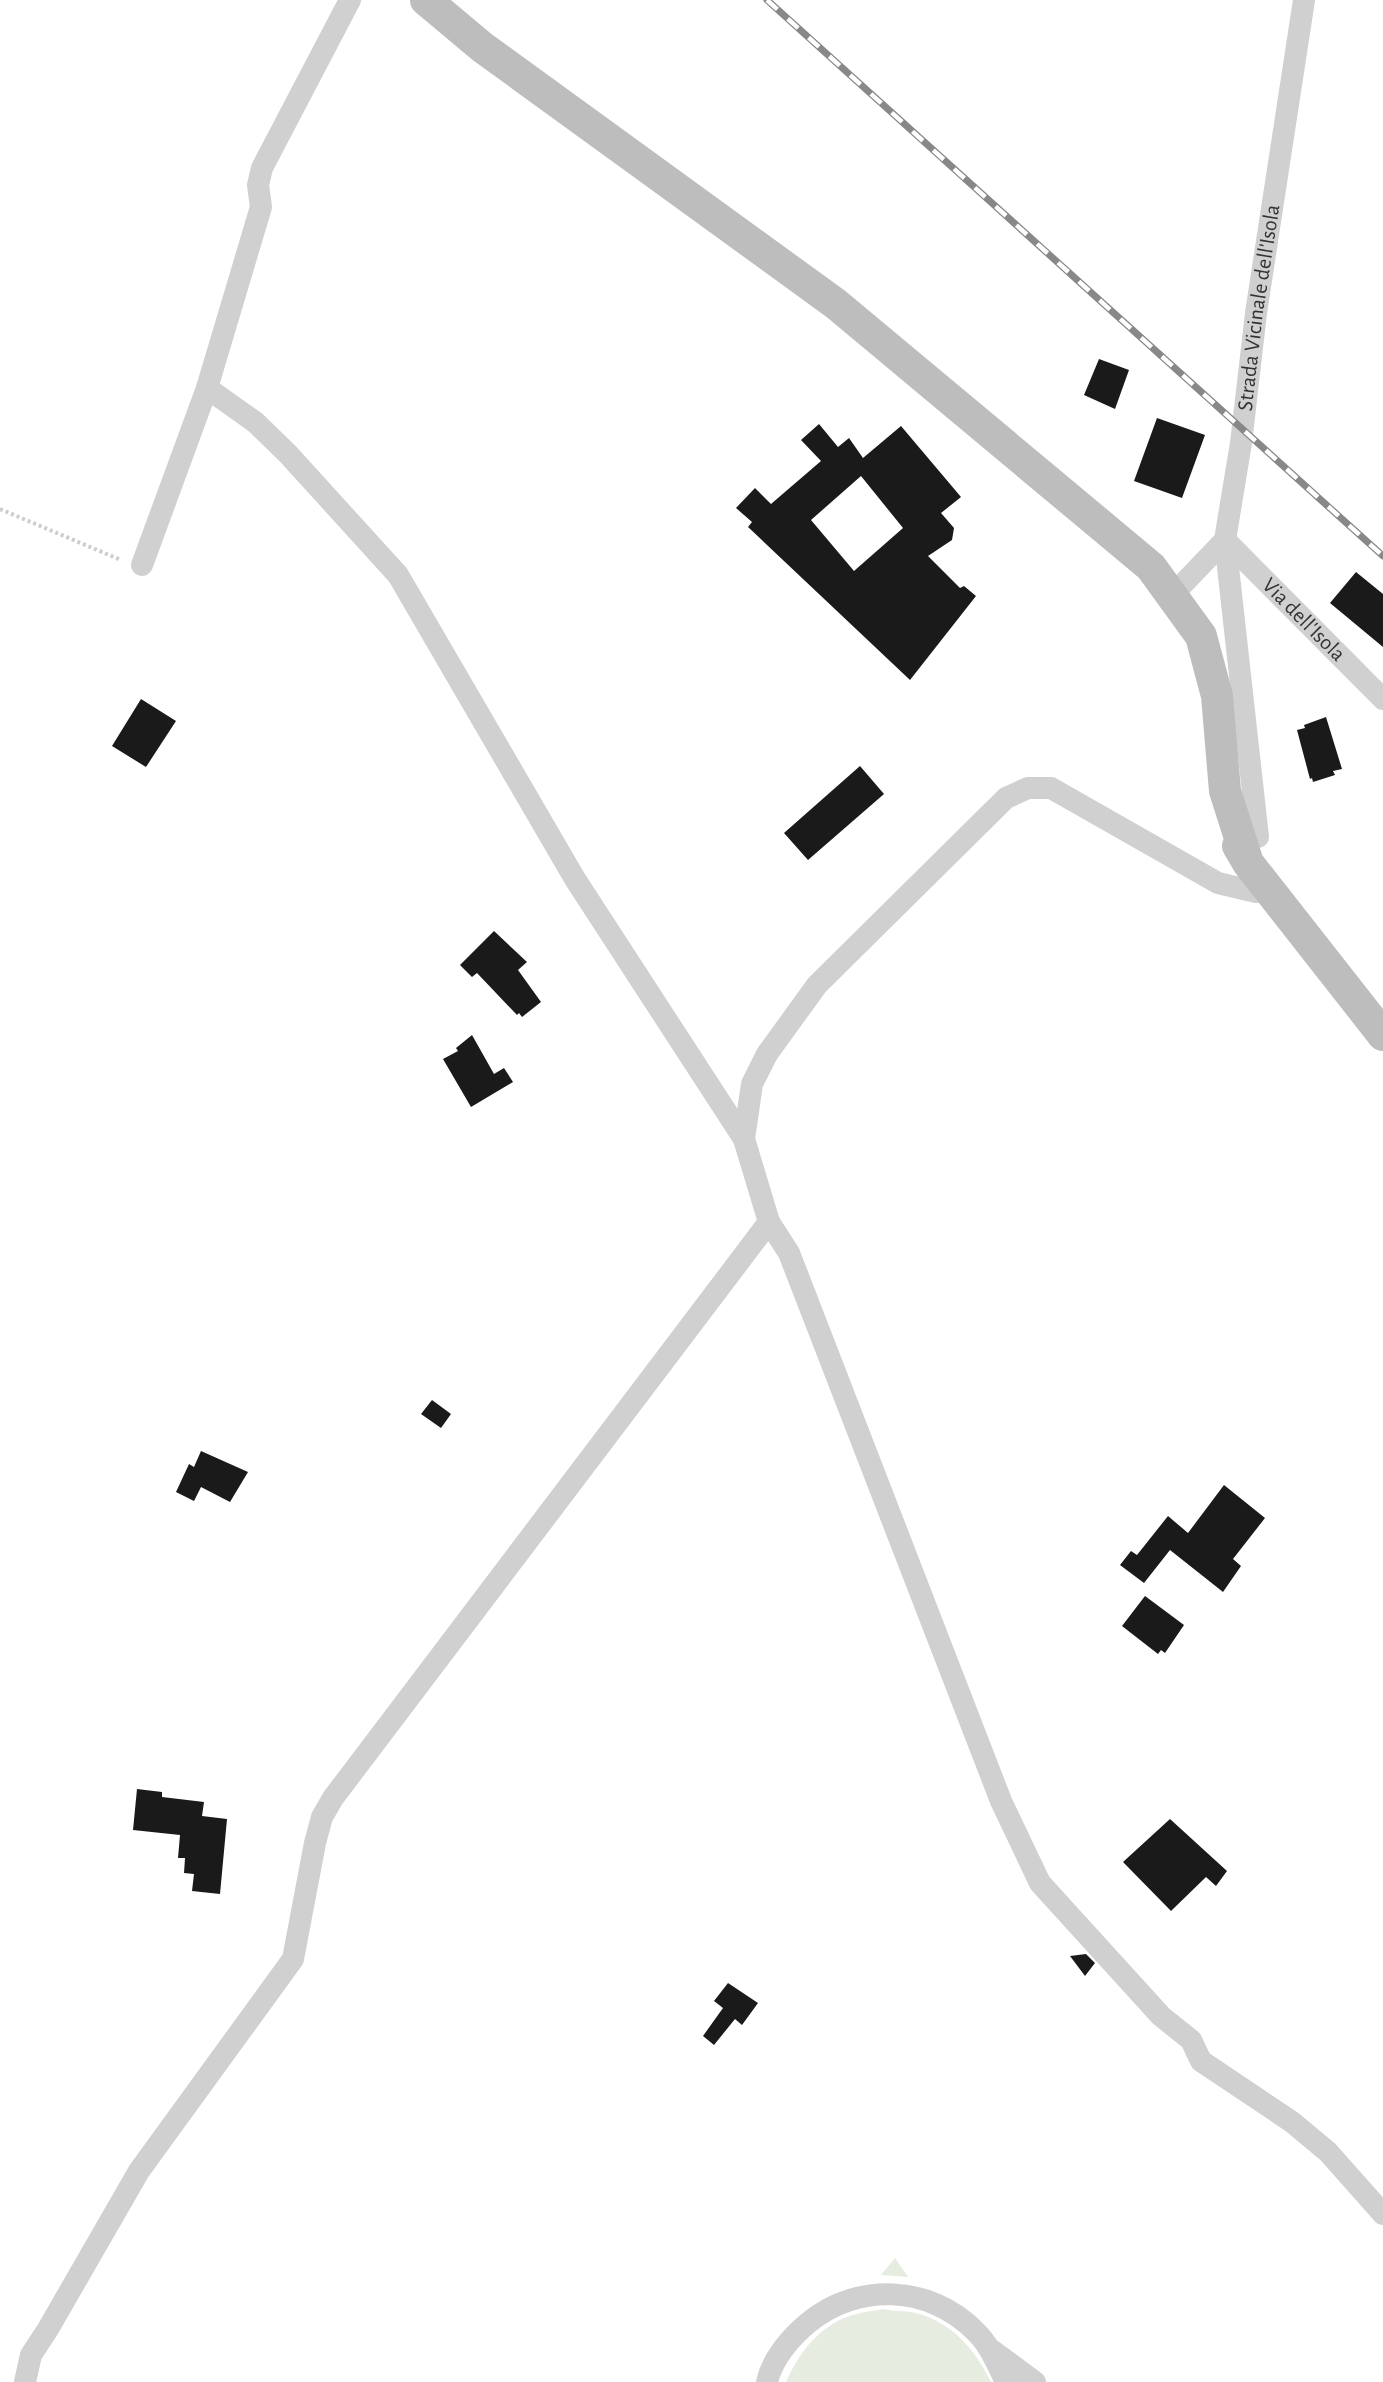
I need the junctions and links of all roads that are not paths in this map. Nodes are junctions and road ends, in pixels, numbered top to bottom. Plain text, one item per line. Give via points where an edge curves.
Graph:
1 (350, 0) edge
2 (426, 0) edge
3 (1304, 0) edge
4 (207, 388) junction
5 (1224, 540) junction
6 (142, 565) road end
7 (1170, 594) junction
8 (1383, 699) edge
9 (1253, 850) junction
10 (1271, 891) junction
11 (1383, 1035) edge
12 (744, 1139) junction
13 (769, 1222) junction
14 (1383, 2214) edge
15 (990, 2348) junction
16 (25, 2382) edge
17 (767, 2382) edge
18 (1006, 2382) edge
19 (1035, 2382) edge

1 - 4 street via 262,168 258,185 261,207
2 - 7 main road via 482,47 836,304 1151,567
3 - 5 street, Strada Vicinale dell'Isola
4 - 6 street
4 - 12 street via 255,422 288,454 398,575 575,879
5 - 7 street
5 - 8 street, Via dell'Isola
5 - 9 street, Strada Vicinale dell'Isola
7 - 9 main road via 1201,636 1217,696 1225,790
9 - 10 main road
10 - 11 main road
10 - 12 street via 1256,892 1218,883 1051,788 1028,788 1006,798 817,985 767,1054 752,1084
12 - 13 street
13 - 14 street via 789,1253 1001,1802 1040,1883 1161,2016 1191,2040 1201,2061 1292,2122 1328,2152
13 - 16 street via 333,1798 322,1816 315,1843 293,1959 139,2171 31,2355
15 - 17 street via 958,2316 927,2300 892,2293 856,2297 824,2310 791,2337
15 - 18 street
15 - 19 street

